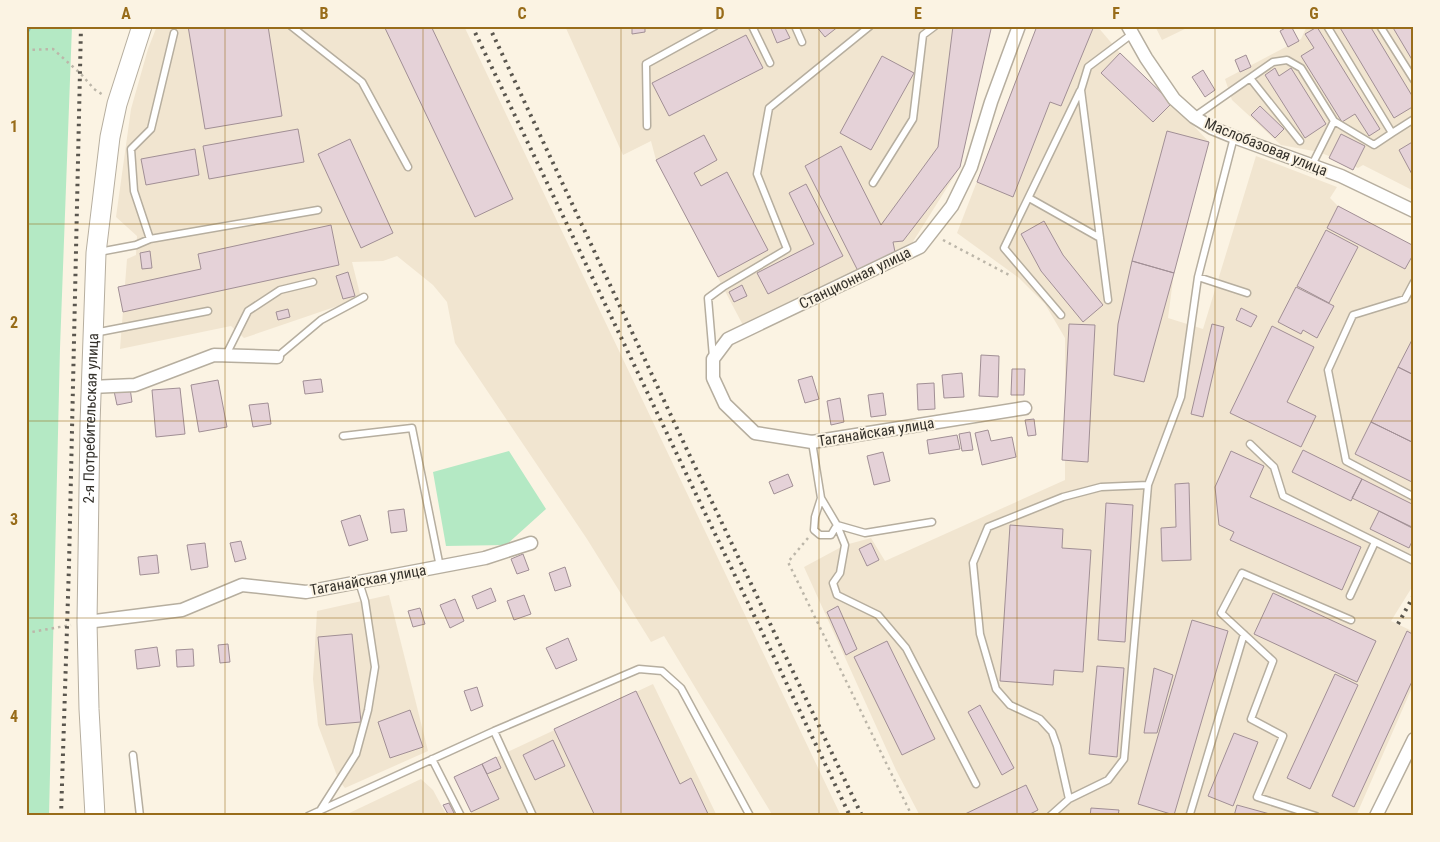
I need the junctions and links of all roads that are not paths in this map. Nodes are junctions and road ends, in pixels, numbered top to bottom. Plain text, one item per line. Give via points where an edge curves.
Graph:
1 (142, 26) edge
2 (291, 26) edge
3 (715, 26) edge
4 (752, 26) edge
5 (795, 26) edge
6 (870, 26) edge
7 (935, 26) edge
8 (1019, 26) edge
9 (1327, 26) edge
10 (1380, 26) edge
11 (1130, 30) edge
12 (174, 33) dead end
13 (802, 42) dead end
14 (770, 63) dead end
15 (1250, 78) junction
16 (1414, 80) edge
17 (1080, 90) junction
18 (1194, 117) junction
19 (1414, 119) edge
20 (1334, 121) junction
21 (647, 126) dead end
22 (1392, 133) junction
23 (1234, 137) junction
24 (1300, 141) dead end
25 (1312, 165) junction
26 (408, 167) dead end
27 (874, 183) dead end
28 (1029, 198) junction
29 (318, 210) dead end
30 (1414, 211) edge
31 (1100, 238) junction
32 (150, 239) junction
33 (96, 253) junction
34 (1198, 277) junction
35 (313, 282) dead end
36 (1414, 282) edge
37 (1247, 293) dead end
38 (364, 297) dead end
39 (1108, 300) dead end
40 (208, 311) dead end
41 (1062, 315) dead end
42 (93, 333) junction
43 (226, 355) junction
44 (277, 357) joint
45 (713, 359) junction
46 (91, 387) junction
47 (1025, 408) dead end
48 (343, 436) dead end
49 (812, 442) junction
50 (1250, 444) dead end
51 (1148, 486) junction
52 (1414, 497) edge
53 (821, 498) junction
54 (932, 522) dead end
55 (837, 525) junction
56 (1375, 542) junction
57 (531, 543) dead end
58 (1414, 561) edge
59 (440, 566) junction
60 (359, 582) junction
61 (1350, 596) dead end
62 (1351, 620) dead end
63 (87, 622) junction
64 (1244, 634) junction
65 (494, 731) junction
66 (1414, 739) edge
67 (133, 755) dead end
68 (432, 759) junction
69 (976, 784) dead end
70 (1069, 799) junction
71 (320, 810) junction
72 (1190, 814) dead end
73 (95, 816) edge
74 (140, 816) edge
75 (308, 816) edge
76 (461, 816) edge
77 (534, 816) edge
78 (750, 816) edge
79 (1050, 816) edge
80 (1316, 816) edge
81 (1376, 816) edge

1 - 33 street, 2-я Потребительская улица via 110,137
2 - 26 lane via 362,82
3 - 21 lane via 646,64
4 - 14 lane
5 - 13 lane
6 - 45 lane via 769,108 757,174 788,249 708,298
7 - 27 lane via 923,35 913,119
8 - 45 street, Станционная улица via 971,167 952,206 920,247 728,339
9 - 22 lane
10 - 16 lane
11 - 17 lane via 1088,67
11 - 18 street, Маслобазовая улица via 1174,99
12 - 32 lane via 151,129 132,149 134,191
15 - 18 lane
15 - 20 lane via 1273,62 1287,60 1301,68
15 - 24 lane
17 - 28 lane
17 - 31 lane
18 - 23 street, Маслобазовая улица
19 - 22 lane
20 - 22 lane via 1374,145
20 - 25 lane
23 - 25 street, Маслобазовая улица
23 - 34 lane
25 - 30 street, Маслобазовая улица
28 - 31 lane
28 - 41 lane via 1004,248
29 - 32 lane
31 - 39 lane
32 - 33 lane
33 - 42 street, 2-я Потребительская улица
34 - 37 lane
34 - 51 lane via 1181,397
35 - 43 lane via 280,290 248,311
36 - 52 lane via 1405,299 1353,314 1328,370 1346,461
38 - 44 lane via 321,320
40 - 42 lane
42 - 46 street, 2-я Потребительская улица
43 - 44 street
43 - 46 street via 214,355 135,385
45 - 49 street, Таганайская улица via 713,378 725,404 756,433
46 - 63 street, 2-я Потребительская улица
47 - 49 street, Таганайская улица
48 - 59 lane via 412,428
49 - 53 lane
50 - 56 lane via 1274,467 1283,496
51 - 70 lane via 1124,759 1108,780
51 - 70 lane via 1101,487 1062,497 988,527 973,564 980,634 996,688 1010,705 1040,719 1052,732
53 - 55 lane
53 - 55 lane via 814,530 820,535 831,534
54 - 55 lane via 865,532
55 - 69 lane via 845,545 840,573 833,583 837,595 878,615 906,648
56 - 58 lane
56 - 61 lane
57 - 59 street, Таганайская улица via 485,558
59 - 60 street, Таганайская улица
60 - 63 street, Таганайская улица via 306,592 242,586 182,610
60 - 71 lane via 365,600 375,667 368,710 356,754
62 - 64 lane via 1242,573 1221,613
63 - 73 street, 2-я Потребительская улица
64 - 72 lane
64 - 80 lane via 1273,661 1251,719 1283,736 1257,797
65 - 68 lane
65 - 77 lane
65 - 78 lane via 639,669 662,671 681,688
66 - 81 street
67 - 74 lane
68 - 71 lane
68 - 76 lane
70 - 79 lane
71 - 75 lane

